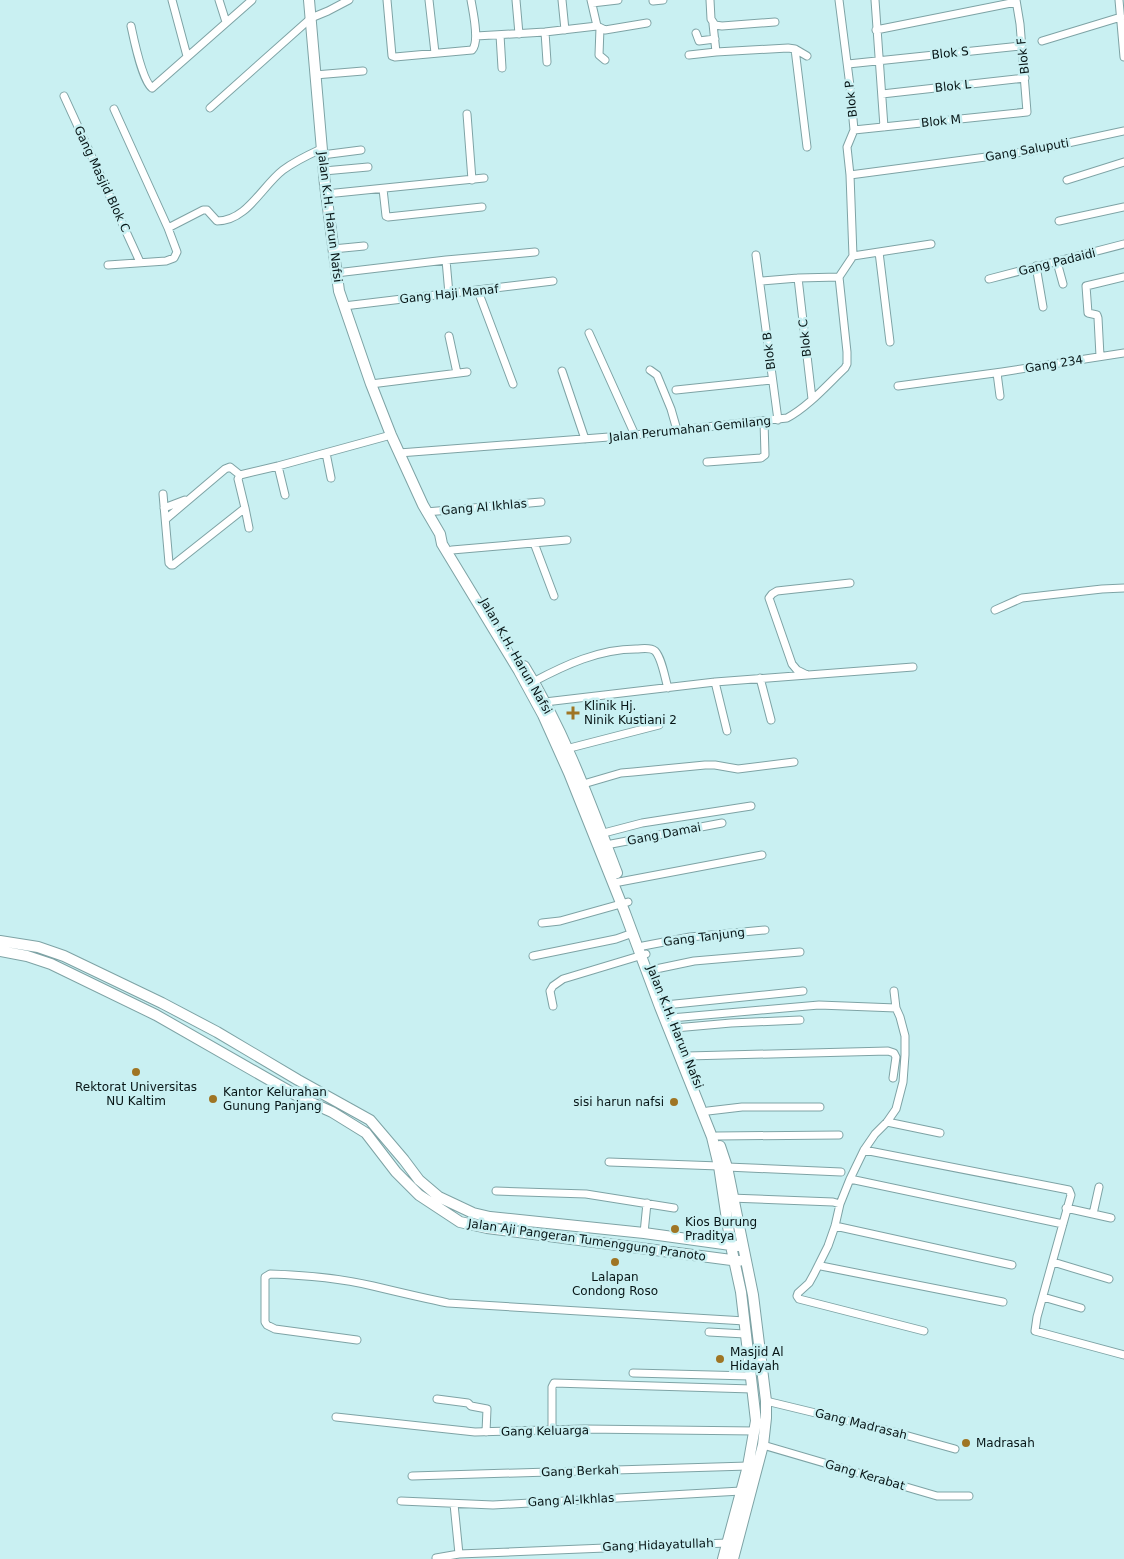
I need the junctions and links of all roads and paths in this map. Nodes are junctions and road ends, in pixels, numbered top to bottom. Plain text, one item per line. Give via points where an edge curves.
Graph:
1 (172, 0) edge
2 (219, 0) edge
3 (252, 0) edge
4 (309, 0) edge
5 (349, 0) edge
6 (387, 0) edge
7 (429, 0) edge
8 (472, 0) edge
9 (516, 0) edge
10 (562, 0) edge
11 (618, 0) edge
12 (662, 0) edge
13 (710, 0) edge
14 (839, 0) edge
15 (874, 0) edge
16 (1119, 0) edge
17 (653, 1) edge
18 (1016, 1) edge
19 (592, 2) edge
20 (311, 18) junction
21 (1122, 20) edge
22 (226, 22) junction
23 (775, 22) dead end
24 (647, 23) dead end
25 (713, 24) junction
26 (131, 26) dead end
27 (595, 27) junction
28 (566, 30) junction
29 (876, 30) junction
30 (545, 32) junction
31 (696, 33) dead end
32 (519, 34) junction
33 (500, 35) junction
34 (476, 36) junction
35 (715, 40) junction
36 (1042, 41) dead end
37 (1021, 46) junction
38 (795, 49) junction
39 (716, 52) junction
40 (435, 54) junction
41 (688, 55) dead end
42 (187, 56) junction
43 (807, 56) dead end
44 (1124, 57) edge
45 (604, 60) dead end
46 (879, 60) junction
47 (548, 62) dead end
48 (848, 64) junction
49 (502, 68) dead end
50 (363, 71) dead end
51 (315, 75) junction
52 (1025, 78) junction
53 (882, 94) junction
54 (64, 96) dead end
55 (210, 108) dead end
56 (114, 109) dead end
57 (1027, 112) joint
58 (467, 114) dead end
59 (884, 127) junction
60 (854, 130) junction
61 (1124, 131) edge
62 (807, 147) dead end
63 (361, 150) dead end
64 (322, 152) junction
65 (1124, 162) edge
66 (368, 167) dead end
67 (324, 171) junction
68 (850, 175) junction
69 (484, 178) dead end
70 (472, 180) junction
71 (1067, 180) dead end
72 (383, 189) junction
73 (326, 194) junction
74 (482, 206) dead end
75 (1124, 207) edge
76 (1059, 221) dead end
77 (168, 228) junction
78 (931, 244) dead end
79 (1124, 244) edge
80 (364, 246) dead end
81 (332, 249) junction
82 (535, 252) dead end
83 (879, 252) junction
84 (756, 256) dead end
85 (853, 256) junction
86 (446, 260) junction
87 (140, 262) junction
88 (1057, 262) junction
89 (108, 265) dead end
90 (1036, 266) junction
91 (336, 273) junction
92 (839, 277) junction
93 (1124, 277) edge
94 (798, 278) junction
95 (989, 279) dead end
96 (761, 281) junction
97 (553, 282) dead end
98 (1063, 284) dead end
99 (478, 291) junction
100 (450, 294) junction
101 (344, 306) junction
102 (1043, 307) dead end
103 (589, 332) dead end
104 (450, 336) dead end
105 (890, 342) dead end
106 (1124, 353) edge
107 (1100, 356) junction
108 (650, 370) dead end
109 (562, 371) dead end
110 (466, 372) dead end
111 (458, 373) junction
112 (997, 373) junction
113 (772, 380) junction
114 (371, 384) junction
115 (513, 384) dead end
116 (898, 386) dead end
117 (676, 390) dead end
118 (1000, 396) dead end
119 (812, 399) junction
120 (778, 420) junction
121 (764, 422) junction
122 (681, 429) junction
123 (390, 435) junction
124 (634, 435) junction
125 (585, 439) junction
126 (326, 453) junction
127 (399, 453) junction
128 (707, 462) dead end
129 (278, 466) junction
130 (240, 475) junction
131 (331, 478) dead end
132 (163, 494) dead end
133 (285, 495) dead end
134 (189, 499) junction
135 (541, 502) dead end
136 (164, 508) junction
137 (244, 508) junction
138 (426, 512) junction
139 (166, 519) junction
140 (250, 528) dead end
141 (440, 534) junction
142 (567, 540) dead end
143 (534, 543) junction
144 (452, 550) junction
145 (850, 583) dead end
146 (1124, 588) edge
147 (554, 596) dead end
148 (995, 610) dead end
149 (913, 667) dead end
150 (522, 669) junction
151 (807, 675) junction
152 (760, 678) junction
153 (533, 682) junction
154 (714, 682) junction
155 (668, 688) junction
156 (545, 702) junction
157 (772, 720) dead end
158 (659, 725) dead end
159 (727, 731) dead end
160 (566, 748) junction
161 (794, 762) dead end
162 (578, 785) junction
163 (751, 806) dead end
164 (722, 823) dead end
165 (598, 835) junction
166 (606, 845) junction
167 (762, 855) dead end
168 (617, 882) junction
169 (625, 903) junction
170 (542, 923) dead end
171 (765, 930) dead end
172 (633, 933) junction
173 (0, 941) edge
174 (0, 951) edge
175 (643, 952) junction
176 (800, 952) dead end
177 (532, 956) dead end
178 (652, 970) junction
179 (803, 991) dead end
180 (894, 991) dead end
181 (162, 1004) junction
182 (665, 1005) junction
183 (553, 1006) dead end
184 (896, 1008) junction
185 (156, 1015) junction
186 (800, 1020) dead end
187 (672, 1025) junction
188 (687, 1056) junction
189 (893, 1078) dead end
190 (820, 1107) dead end
191 (708, 1111) junction
192 (888, 1122) junction
193 (940, 1133) dead end
194 (839, 1135) dead end
195 (717, 1136) junction
196 (864, 1150) junction
197 (609, 1162) dead end
198 (723, 1166) junction
199 (841, 1172) dead end
200 (850, 1179) junction
201 (1099, 1187) dead end
202 (496, 1190) dead end
203 (729, 1198) junction
204 (647, 1203) junction
205 (837, 1203) junction
206 (674, 1208) dead end
207 (1066, 1208) junction
208 (1093, 1214) junction
209 (1111, 1218) dead end
210 (1063, 1224) junction
211 (836, 1226) junction
212 (644, 1233) junction
213 (731, 1246) junction
214 (742, 1246) junction
215 (734, 1260) junction
216 (746, 1262) junction
217 (1053, 1262) junction
218 (819, 1264) junction
219 (1012, 1265) dead end
220 (1109, 1279) dead end
221 (1043, 1297) junction
222 (1003, 1302) dead end
223 (1081, 1308) dead end
224 (745, 1321) junction
225 (924, 1331) dead end
226 (709, 1332) dead end
227 (745, 1334) junction
228 (357, 1340) dead end
229 (1124, 1355) edge
230 (633, 1373) dead end
231 (750, 1376) junction
232 (752, 1389) junction
233 (437, 1399) dead end
234 (766, 1401) junction
235 (336, 1417) dead end
236 (552, 1430) junction
237 (755, 1431) junction
238 (486, 1432) junction
239 (763, 1445) junction
240 (955, 1449) dead end
241 (748, 1466) junction
242 (412, 1476) dead end
243 (741, 1491) junction
244 (969, 1496) dead end
245 (401, 1501) dead end
246 (454, 1504) junction
247 (727, 1543) junction
248 (458, 1554) junction
249 (436, 1558) dead end
250 (723, 1559) edge
251 (733, 1559) edge

1 - 42 street
2 - 22 street
3 - 22 street
4 - 20 main road, Jalan K.H. Harun Nafsi
5 - 20 street
6 - 40 street via 393,57
7 - 40 street
8 - 34 street
9 - 32 street
10 - 28 street
11 - 19 street
12 - 17 street
13 - 25 street
14 - 48 street, Blok P
15 - 29 street
16 - 21 street
18 - 29 street
18 - 37 street, Blok F
19 - 27 street
20 - 51 main road, Jalan K.H. Harun Nafsi
20 - 55 street
21 - 36 street
21 - 44 street
22 - 42 street
23 - 25 street
24 - 27 street via 605,30
25 - 35 street
26 - 42 street via 148,85 152,88
27 - 28 street
27 - 45 street via 599,55
28 - 30 street
29 - 46 street
30 - 32 street
30 - 47 street
31 - 35 street via 699,41
32 - 33 street
33 - 34 street
33 - 49 street
34 - 40 street via 476,46 472,50
35 - 39 street
37 - 46 street, Blok S
37 - 52 street, Blok F
38 - 39 street
38 - 43 street
38 - 62 street
39 - 41 street
46 - 48 street, Blok S
46 - 53 street
48 - 60 street, Blok P
50 - 51 street
51 - 64 main road, Jalan K.H. Harun Nafsi
52 - 53 street, Blok L
52 - 57 street, Blok F
53 - 59 street
54 - 87 street, Gang Masjid Blok C
56 - 77 street
57 - 59 street, Blok M
58 - 70 street
59 - 60 street, Blok M
60 - 68 street, Blok P via 847,147
61 - 68 street, Gang Saluputi via 1032,151
63 - 64 street
64 - 67 main road, Jalan K.H. Harun Nafsi
64 - 77 street via 294,162 234,216 216,221 207,210 203,210
65 - 71 street
66 - 67 street
67 - 73 main road, Jalan K.H. Harun Nafsi
68 - 85 street, Blok P
69 - 70 street
70 - 72 street
72 - 73 street
72 - 74 street via 388,218
73 - 81 main road, Jalan K.H. Harun Nafsi
75 - 76 street
77 - 87 street via 176,245 176,255 166,261
78 - 83 street
79 - 88 street, Gang Padaidi
80 - 81 street
81 - 91 main road, Jalan K.H. Harun Nafsi
82 - 86 street
83 - 85 street
83 - 105 street
84 - 96 street, Blok B
85 - 92 street
86 - 91 street
86 - 100 street
87 - 89 street
88 - 90 street, Gang Padaidi
88 - 98 street
90 - 95 street, Gang Padaidi
90 - 102 street
91 - 101 main road, Jalan K.H. Harun Nafsi
92 - 94 street
92 - 119 street, Jalan Perumahan Gemilang via 847,364
93 - 107 street via 1085,288 1087,311 1097,314 1098,318
94 - 96 street
94 - 119 street, Blok C
96 - 113 street, Blok B
97 - 99 street, Gang Haji Manaf
99 - 100 street, Gang Haji Manaf
99 - 115 street
100 - 101 street, Gang Haji Manaf
101 - 114 main road, Jalan K.H. Harun Nafsi
103 - 124 street
104 - 111 street
106 - 107 street, Gang 234
107 - 112 street, Gang 234
108 - 122 street via 656,375
109 - 125 street
110 - 111 street
111 - 114 street
112 - 116 street, Gang 234
112 - 118 street
113 - 117 street
113 - 120 street, Blok B
114 - 123 main road, Jalan K.H. Harun Nafsi
119 - 120 street, Jalan Perumahan Gemilang via 794,414
120 - 121 street, Jalan Perumahan Gemilang
121 - 122 street, Jalan Perumahan Gemilang
121 - 128 street via 765,455 761,458
122 - 124 street, Jalan Perumahan Gemilang
123 - 126 street
123 - 127 main road, Jalan K.H. Harun Nafsi
124 - 125 street, Jalan Perumahan Gemilang
125 - 127 street, Jalan Perumahan Gemilang
126 - 129 street
126 - 131 street
127 - 138 main road, Jalan K.H. Harun Nafsi
129 - 130 street
129 - 133 street
130 - 134 street via 230,467 225,469
130 - 137 street via 238,480
132 - 136 street
134 - 136 street
134 - 139 street
135 - 138 street, Gang Al Ikhlas
136 - 139 street
137 - 139 street via 173,565 169,563
137 - 140 street
138 - 141 main road, Jalan K.H. Harun Nafsi
141 - 144 main road, Jalan K.H. Harun Nafsi
141 - 150 main road, Jalan K.H. Harun Nafsi via 442,544
142 - 143 street
143 - 144 street
143 - 147 street
144 - 150 main road, Jalan K.H. Harun Nafsi
145 - 151 street via 777,591 769,598 792,664
146 - 148 street via 1022,598
149 - 151 street
150 - 153 main road, Jalan K.H. Harun Nafsi
150 - 162 main road, Jalan K.H. Harun Nafsi
151 - 152 street
152 - 154 street
152 - 157 street
153 - 155 street via 588,657 649,648 657,654
153 - 156 main road, Jalan K.H. Harun Nafsi
154 - 155 street
154 - 159 street
155 - 156 street
156 - 160 main road, Jalan K.H. Harun Nafsi
158 - 160 street
160 - 162 main road, Jalan K.H. Harun Nafsi
161 - 162 street via 738,769 705,764 621,773
162 - 165 main road, Jalan K.H. Harun Nafsi
163 - 165 street via 642,823
164 - 166 street, Gang Damai
165 - 166 main road, Jalan K.H. Harun Nafsi
165 - 168 main road, Jalan K.H. Harun Nafsi
166 - 168 main road, Jalan K.H. Harun Nafsi
167 - 168 street
168 - 169 main road, Jalan K.H. Harun Nafsi
169 - 170 street
169 - 172 main road, Jalan K.H. Harun Nafsi
169 - 175 main road, Jalan K.H. Harun Nafsi
171 - 175 street, Gang Tanjung via 690,937
172 - 175 main road, Jalan K.H. Harun Nafsi
172 - 177 street
173 - 181 main road, Jalan Aji Pangeran Tumenggung Pranoto via 38,947 64,956
174 - 185 main road, Jalan Aji Pangeran Tumenggung Pranoto via 51,964
175 - 178 main road, Jalan K.H. Harun Nafsi
175 - 183 street, Gang Tanjung via 558,982 550,991
175 - 187 main road, Jalan K.H. Harun Nafsi
176 - 178 street via 694,961
178 - 182 main road, Jalan K.H. Harun Nafsi
179 - 182 street
180 - 184 street
181 - 185 main road
181 - 212 main road, Jalan Aji Pangeran Tumenggung Pranoto via 370,1120 418,1180 438,1197 490,1217
182 - 187 main road, Jalan K.H. Harun Nafsi
184 - 187 street via 818,1005
184 - 192 street via 905,1036 905,1055 900,1097
185 - 215 main road, Jalan Aji Pangeran Tumenggung Pranoto via 366,1133 396,1172 419,1195 460,1222
186 - 187 street
187 - 188 main road, Jalan K.H. Harun Nafsi
187 - 198 main road, Jalan K.H. Harun Nafsi
188 - 189 street via 888,1051 896,1057
188 - 191 main road, Jalan K.H. Harun Nafsi
190 - 191 street via 742,1107
191 - 195 main road, Jalan K.H. Harun Nafsi
192 - 193 street
192 - 196 street
194 - 195 street
195 - 198 main road, Jalan K.H. Harun Nafsi
196 - 200 street
196 - 207 street via 1069,1190 1071,1195
197 - 198 street
198 - 199 street
198 - 203 main road, Jalan K.H. Harun Nafsi
200 - 205 street
200 - 210 street
201 - 208 street
202 - 204 street via 586,1194
203 - 205 street
203 - 213 main road, Jalan K.H. Harun Nafsi
203 - 214 main road, Jalan K.H. Harun Nafsi
204 - 206 street
204 - 212 street
205 - 211 street
207 - 208 street
207 - 210 street
208 - 209 street
210 - 217 street
211 - 218 street
211 - 219 street
212 - 213 main road, Jalan Aji Pangeran Tumenggung Pranoto
213 - 214 main road, Jalan Aji Pangeran Tumenggung Pranoto
213 - 215 main road, Jalan K.H. Harun Nafsi
214 - 216 main road, Jalan K.H. Harun Nafsi
215 - 216 main road, Jalan Aji Pangeran Tumenggung Pranoto
215 - 224 main road, Jalan K.H. Harun Nafsi
216 - 234 main road, Jalan K.H. Harun Nafsi
217 - 220 street
217 - 221 street
218 - 222 street
218 - 225 street via 809,1283 798,1293 799,1299
221 - 223 street
221 - 229 street via 1035,1331
224 - 227 main road, Jalan K.H. Harun Nafsi
224 - 228 street via 448,1303 324,1278 270,1274 265,1277 267,1325 275,1329
226 - 227 street
227 - 231 main road, Jalan K.H. Harun Nafsi
230 - 231 street
231 - 232 main road, Jalan K.H. Harun Nafsi
232 - 236 street via 554,1383
232 - 237 main road, Jalan K.H. Harun Nafsi
233 - 238 street via 487,1409
234 - 239 main road, Jalan K.H. Harun Nafsi
234 - 240 street, Gang Madrasah
235 - 238 street, Gang Keluarga
236 - 237 street, Gang Keluarga
236 - 238 street, Gang Keluarga
237 - 241 main road, Jalan K.H. Harun Nafsi
239 - 244 street, Gang Kerabat via 937,1496
239 - 251 main road, Jalan K.H. Harun Nafsi
241 - 242 street, Gang Berkah
241 - 243 main road, Jalan K.H. Harun Nafsi
243 - 246 street, Gang Al-Ikhlas via 493,1505
243 - 247 main road, Jalan K.H. Harun Nafsi
245 - 246 street, Gang Al-Ikhlas
246 - 248 street
247 - 248 street, Gang Hidayatullah
247 - 250 main road, Jalan K.H. Harun Nafsi
248 - 249 street, Gang Hidayatullah

